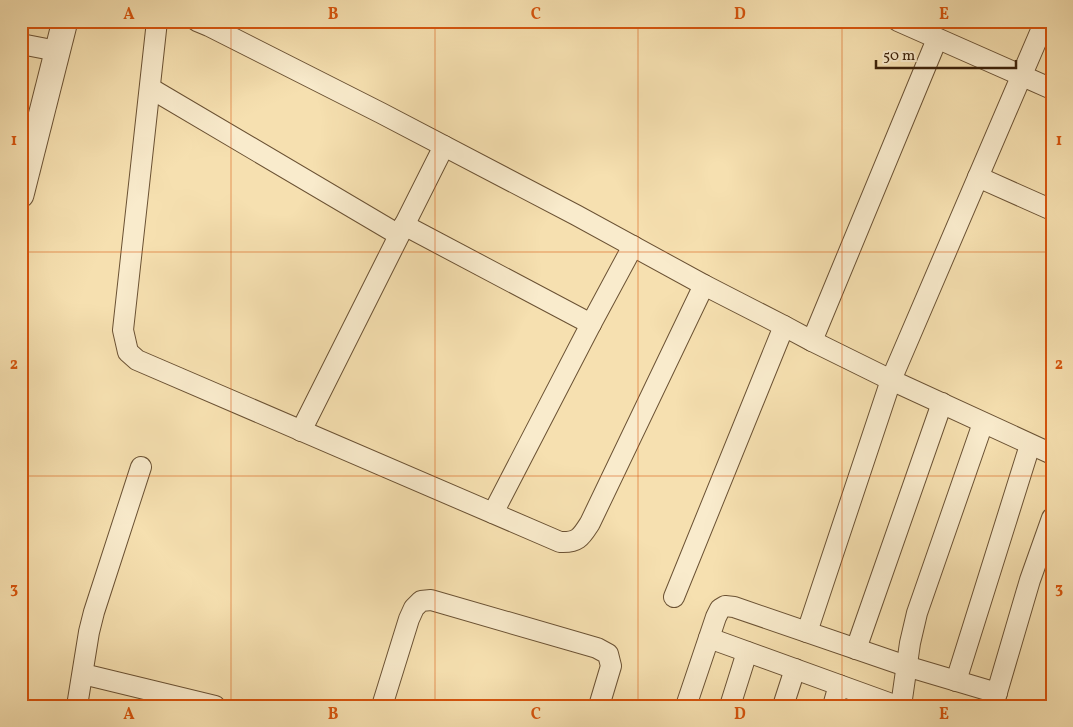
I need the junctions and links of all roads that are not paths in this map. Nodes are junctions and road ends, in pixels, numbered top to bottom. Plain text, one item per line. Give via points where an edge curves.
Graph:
1 (65, 21) edge
2 (157, 21) edge
3 (197, 21) edge
4 (898, 21) edge
5 (1045, 21) edge
6 (937, 39) junction
7 (21, 44) edge
8 (57, 51) junction
9 (1022, 76) junction
10 (150, 88) junction
11 (1052, 89) edge
12 (444, 146) junction
13 (978, 177) junction
14 (21, 195) edge
15 (1052, 210) edge
16 (402, 230) junction
17 (633, 246) junction
18 (704, 285) junction
19 (591, 324) junction
20 (784, 326) junction
21 (812, 341) junction
22 (891, 380) junction
23 (942, 403) junction
24 (983, 423) junction
25 (301, 431) junction
26 (1030, 445) junction
27 (1052, 454) edge
28 (141, 467) dead end
29 (493, 512) junction
30 (1052, 518) edge
31 (674, 597) dead end
32 (807, 632) junction
33 (708, 638) junction
34 (856, 648) junction
35 (748, 652) junction
36 (906, 666) junction
37 (796, 669) junction
38 (83, 674) junction
39 (956, 681) junction
40 (839, 685) junction
41 (995, 699) edge
42 (77, 706) edge
43 (215, 706) edge
44 (382, 706) edge
45 (599, 706) edge
46 (686, 706) edge
47 (730, 706) edge
48 (783, 706) edge
49 (833, 706) edge
50 (897, 706) edge
51 (901, 706) edge

1 - 8 street
2 - 10 street
3 - 12 street
4 - 6 street
5 - 9 street
6 - 9 street
6 - 21 street
7 - 8 street
8 - 14 street
9 - 11 street
9 - 13 street
10 - 16 street
10 - 25 street via 123,330 128,352 137,360
12 - 16 street
12 - 17 street
13 - 15 street
13 - 22 street
16 - 19 street
16 - 25 street
17 - 18 street
17 - 19 street
18 - 20 street
18 - 29 street via 581,537 560,542
19 - 29 street
20 - 21 street
20 - 31 street
21 - 22 street
22 - 23 street
22 - 32 street
23 - 24 street
23 - 34 street
24 - 26 street
24 - 36 street via 917,612
25 - 29 street
26 - 27 street
26 - 39 street
28 - 38 street via 94,612
30 - 41 street
32 - 33 street via 734,606 725,606 720,609
32 - 34 street
33 - 35 street
33 - 46 street
34 - 36 street
35 - 37 street
35 - 47 street
36 - 39 street
36 - 51 street
37 - 40 street
37 - 48 street
38 - 42 street
38 - 43 street
39 - 41 street
40 - 49 street
40 - 50 street
44 - 45 street via 414,608 421,601 432,600 597,648 608,654 611,666

